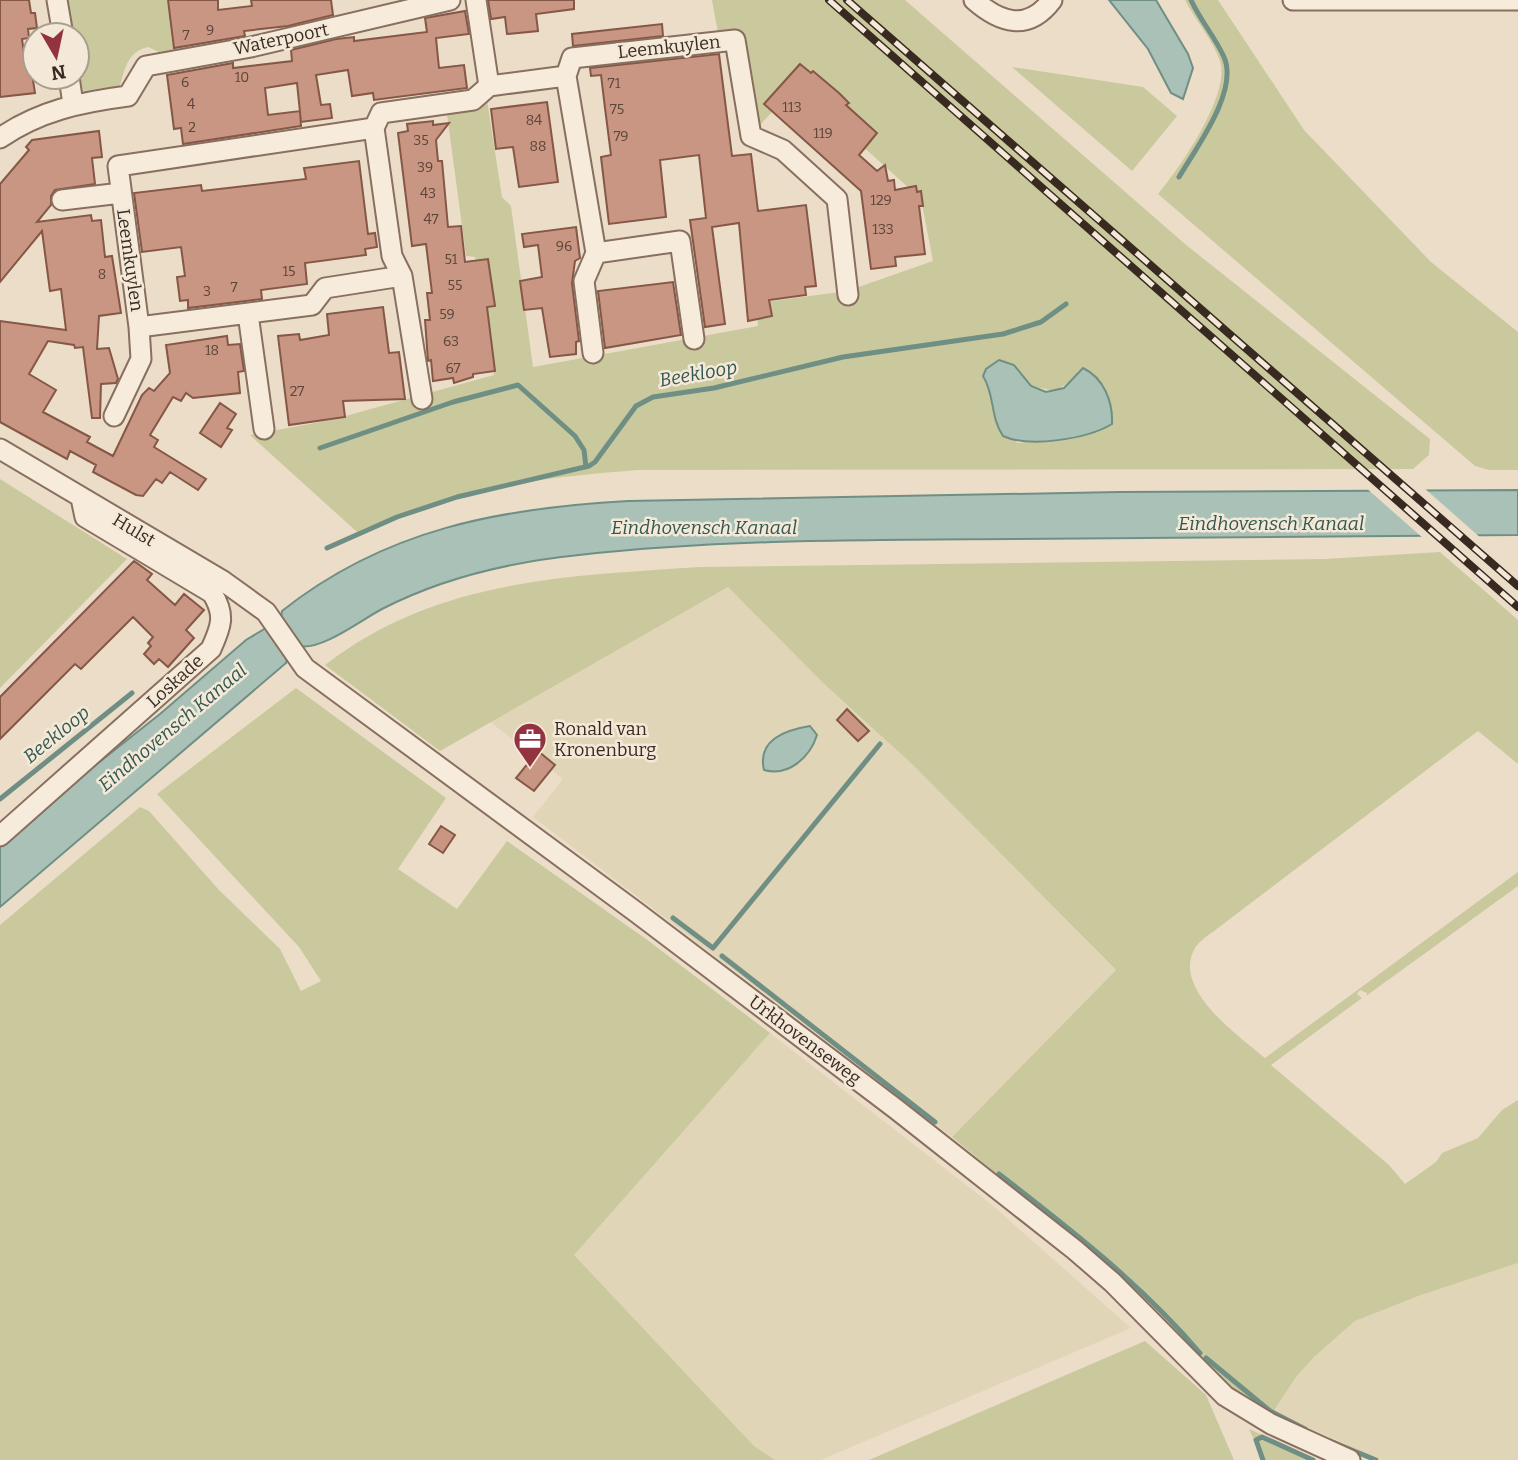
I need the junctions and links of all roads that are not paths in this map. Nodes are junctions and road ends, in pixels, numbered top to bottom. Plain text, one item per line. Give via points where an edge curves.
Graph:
1 (57, 0) edge
2 (450, 0) edge
3 (476, 0) edge
4 (974, 0) edge
5 (1052, 0) edge
6 (1293, 0) edge
7 (1518, 0) edge
8 (61, 21) edge
9 (566, 76) junction
10 (489, 86) junction
11 (71, 91) edge
12 (73, 104) junction
13 (374, 128) junction
14 (0, 138) edge
15 (121, 192) junction
16 (62, 201) dead end
17 (596, 253) junction
18 (402, 276) junction
19 (848, 295) dead end
20 (248, 314) junction
21 (139, 327) junction
22 (694, 339) dead end
23 (593, 353) dead end
24 (422, 398) dead end
25 (114, 416) dead end
26 (264, 429) dead end
27 (0, 449) edge
28 (81, 498) junction
29 (267, 612) joint
30 (0, 836) edge
31 (1350, 1460) edge

1 - 8 street
2 - 12 street, Waterpoort via 251,47 146,66 128,96
3 - 10 street
4 - 5 street via 1006,22 1044,11
6 - 7 street
9 - 10 street, Leemkuylen
9 - 17 street
9 - 19 street, Leemkuylen via 572,58 735,40 751,136 783,150 837,199
10 - 13 street, Leemkuylen via 473,100 382,113
11 - 12 street
12 - 14 street via 20,124
13 - 15 street, Leemkuylen via 118,166
13 - 18 street via 391,256
15 - 16 street, Leemkuylen
15 - 21 street, Leemkuylen
17 - 22 street via 680,241
17 - 23 street via 584,281
18 - 20 street, Leemkuylen via 325,288 312,305
18 - 24 street
20 - 21 street, Leemkuylen
20 - 26 street
21 - 25 street, Leemkuylen via 141,359
27 - 28 street, Hulst
28 - 29 street, Hulst
28 - 30 street, Loskade via 85,517 212,593 221,607 222,622 211,649
29 - 31 street, Urkhovenseweg via 300,662 980,1174 1112,1282 1225,1396 1270,1424

